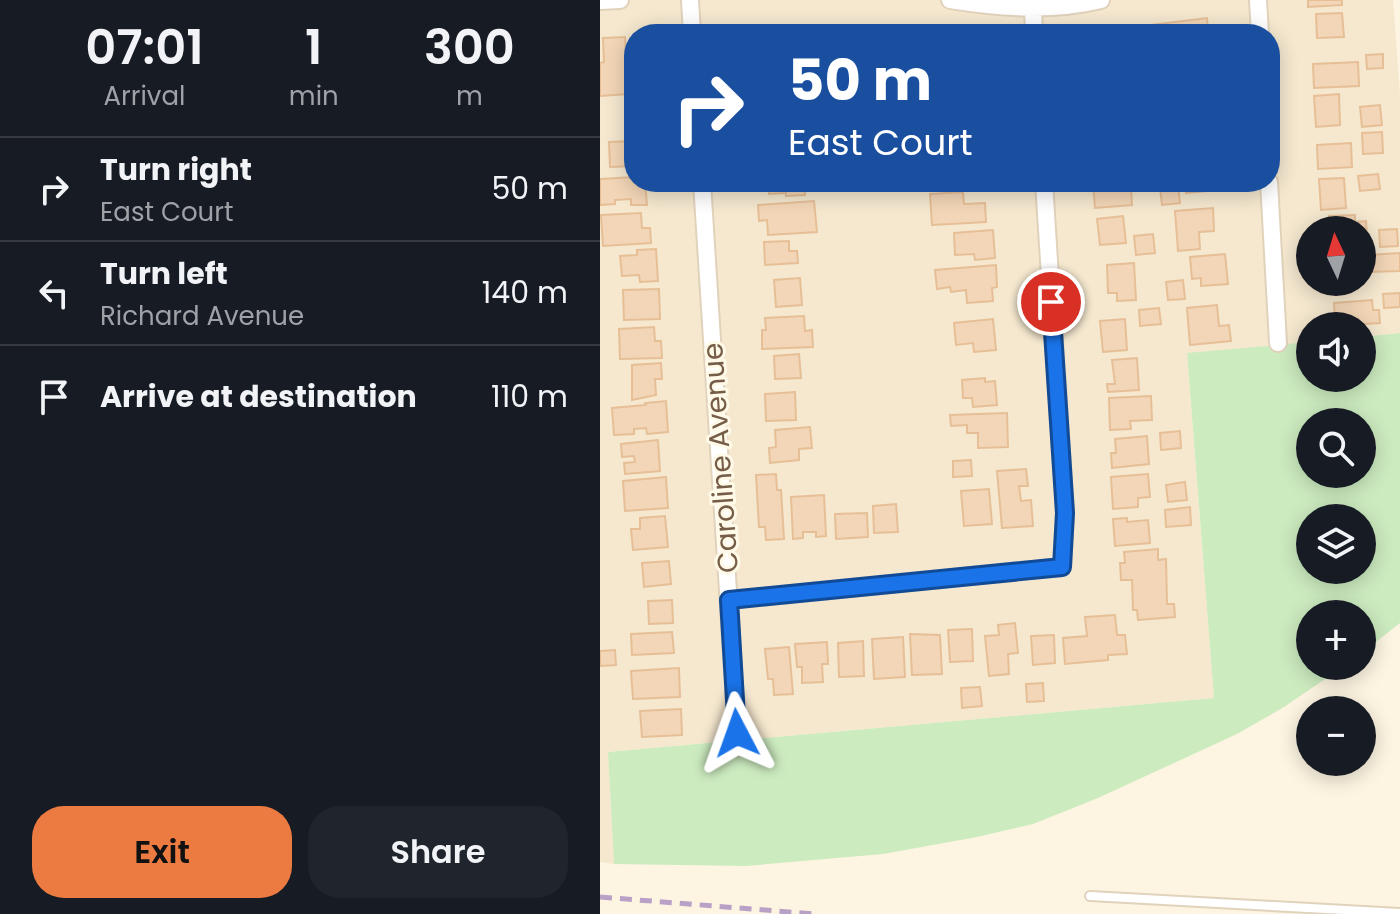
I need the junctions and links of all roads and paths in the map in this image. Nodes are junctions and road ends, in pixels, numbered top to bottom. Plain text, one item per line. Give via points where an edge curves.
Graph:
1 (620, 0) edge
2 (690, 0) edge
3 (950, 0) edge
4 (1101, 0) edge
5 (1258, 0) edge
6 (600, 1) edge
7 (1033, 8) junction
8 (691, 24) edge
9 (1034, 24) edge
10 (1259, 24) edge
11 (703, 192) edge
12 (1045, 192) edge
13 (1270, 192) edge
14 (1278, 343) dead end
15 (729, 600) junction
16 (737, 733) dead end
17 (1090, 896) dead end
18 (1400, 913) edge

1 - 6 street
2 - 8 street
3 - 7 street
4 - 7 street
5 - 10 street
7 - 9 street
11 - 15 street, Caroline Avenue
12 - 15 street via 1065,513 1062,567
13 - 14 street
15 - 16 street, Caroline Avenue
17 - 18 lane

